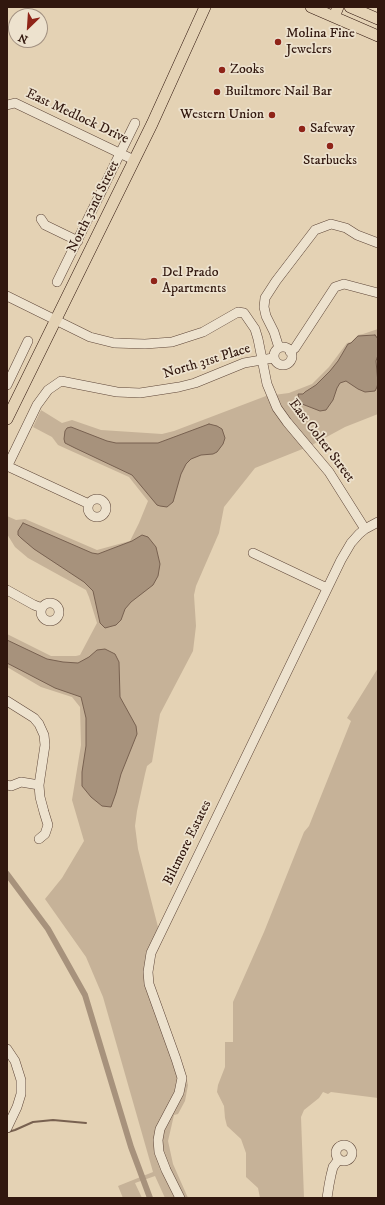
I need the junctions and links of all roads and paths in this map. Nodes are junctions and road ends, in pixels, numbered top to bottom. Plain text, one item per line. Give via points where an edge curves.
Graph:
1 (205, 7) edge
2 (311, 7) edge
3 (350, 7) edge
4 (336, 12) edge
5 (378, 19) edge
6 (378, 36) edge
7 (7, 105) edge
8 (135, 123) dead end
9 (121, 153) junction
10 (134, 160) junction
11 (41, 219) dead end
12 (78, 241) junction
13 (378, 243) edge
14 (57, 282) dead end
15 (378, 293) edge
16 (7, 296) edge
17 (55, 320) junction
18 (28, 342) dead end
19 (279, 348) junction
20 (290, 352) junction
21 (273, 358) junction
22 (262, 360) junction
23 (7, 383) edge
24 (22, 388) junction
25 (7, 418) edge
26 (7, 466) edge
27 (89, 504) dead end
28 (378, 522) edge
29 (365, 529) junction
30 (253, 553) dead end
31 (327, 588) junction
32 (7, 590) edge
33 (42, 608) dead end
34 (7, 701) edge
35 (7, 785) edge
36 (40, 785) junction
37 (39, 839) dead end
38 (7, 1049) edge
39 (7, 1128) edge
40 (339, 1159) dead end
41 (180, 1198) edge
42 (328, 1198) edge

1 - 10 main road, North 32nd Street
2 - 4 main road
3 - 5 main road
4 - 6 main road
7 - 9 street, East Medlock Drive via 15,103
8 - 9 street, North 32nd Street
9 - 10 street, East Medlock Drive
9 - 12 street, North 32nd Street
10 - 17 main road, North 32nd Street
11 - 12 street via 45,225
12 - 14 street, North 32nd Street
13 - 19 street via 331,224 315,230 265,298 266,316
15 - 20 street, North 31st Place via 344,284 335,287
16 - 17 street, East Colter Street
17 - 22 street, East Colter Street via 90,336 114,343 158,344 203,332 238,312 244,313 255,329
17 - 24 main road, North 32nd Street
18 - 23 street
19 - 20 street
19 - 21 street, North 31st Place
20 - 21 street, North 31st Place via 291,359 287,364 278,364
21 - 22 street, North 31st Place
22 - 26 street, North 31st Place via 244,363 190,384 140,394 61,381 48,390 37,405
22 - 29 street, East Colter Street via 267,384 276,405 328,472
23 - 24 street
24 - 25 main road, North 32nd Street
26 - 27 street
28 - 29 street, Biltmore Estates
29 - 31 street, Biltmore Estates via 345,552
30 - 31 street
31 - 41 street, Biltmore Estates via 151,953 149,984 182,1078 179,1093 158,1138 158,1148 166,1170
32 - 33 street
34 - 36 street via 34,718 44,734
35 - 36 street via 21,782
36 - 37 street via 40,797 48,825 45,834
38 - 39 street via 16,1061 21,1080 17,1107
40 - 42 street via 331,1175

